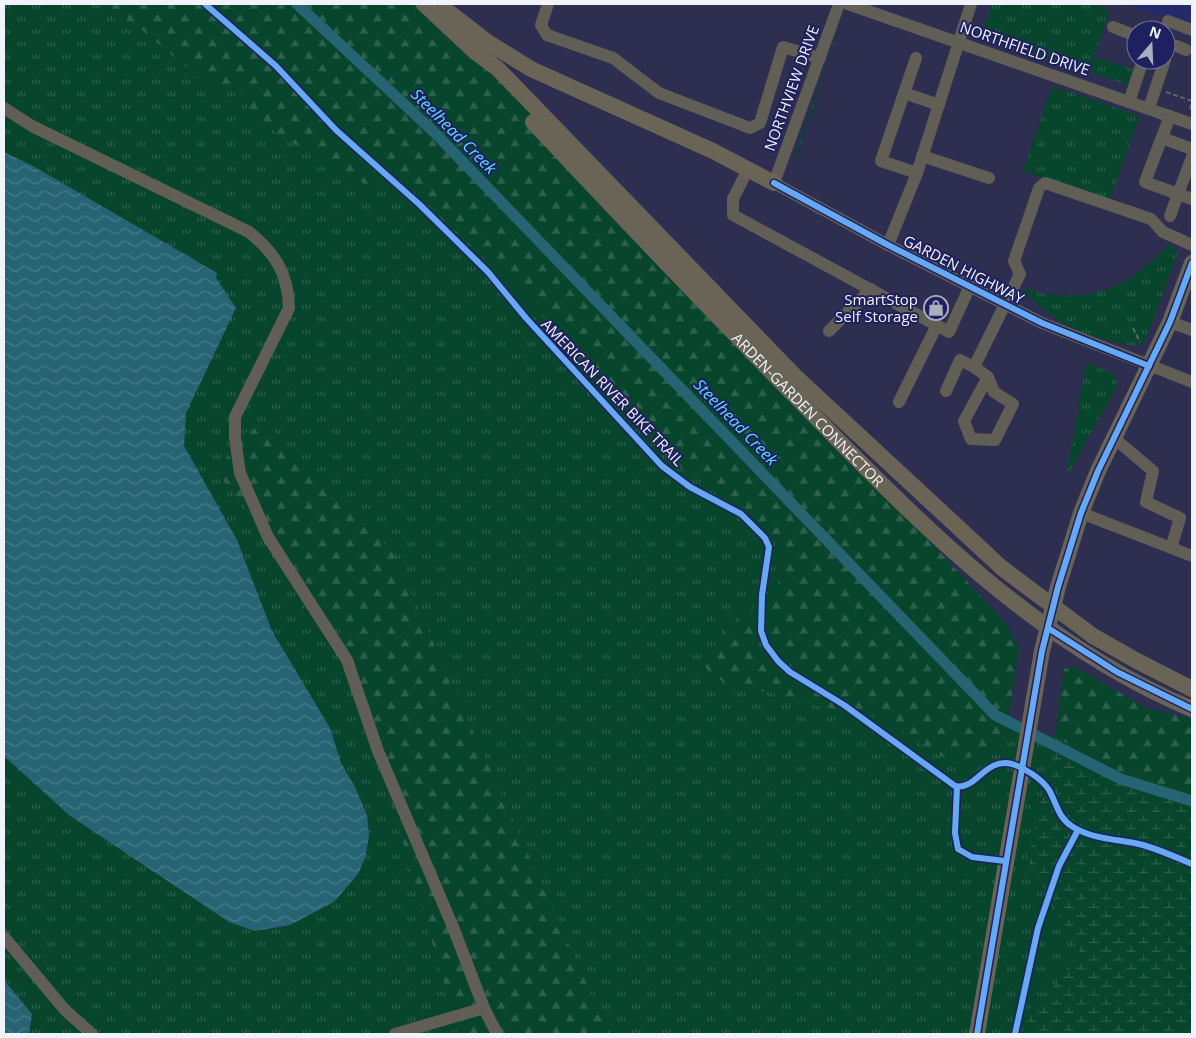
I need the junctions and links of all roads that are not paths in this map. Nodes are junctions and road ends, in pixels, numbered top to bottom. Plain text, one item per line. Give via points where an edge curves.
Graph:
1 (424, 4) edge
2 (437, 4) edge
3 (548, 4) edge
4 (839, 4) edge
5 (848, 4) edge
6 (971, 4) edge
7 (1176, 24) edge
8 (1113, 27) dead end
9 (1192, 30) edge
10 (1126, 32) edge
11 (960, 43) junction
12 (474, 51) junction
13 (820, 58) junction
14 (916, 58) dead end
15 (1140, 70) edge
16 (1165, 70) edge
17 (904, 93) junction
18 (1129, 102) junction
19 (939, 105) junction
20 (4, 108) edge
21 (1148, 108) junction
22 (1170, 116) junction
23 (1192, 124) edge
24 (1162, 138) junction
25 (1192, 150) edge
26 (922, 156) junction
27 (1192, 157) edge
28 (748, 169) junction
29 (916, 173) junction
30 (989, 178) dead end
31 (774, 182) junction
32 (1178, 194) junction
33 (1192, 199) edge
34 (1170, 216) dead end
35 (888, 245) junction
36 (1192, 245) edge
37 (1192, 263) edge
38 (970, 286) junction
39 (871, 289) junction
40 (1006, 305) junction
41 (1170, 322) junction
42 (937, 325) junction
43 (1192, 330) edge
44 (829, 331) dead end
45 (1149, 366) junction
46 (974, 367) junction
47 (988, 377) junction
48 (1192, 382) edge
49 (946, 390) dead end
50 (899, 402) dead end
51 (1114, 438) junction
52 (1081, 513) junction
53 (1171, 548) junction
54 (1192, 556) edge
55 (1053, 608) junction
56 (1048, 628) junction
57 (1192, 688) edge
58 (1192, 709) edge
59 (4, 937) edge
60 (484, 1008) junction
61 (92, 1034) edge
62 (395, 1034) edge
63 (497, 1034) edge
64 (977, 1034) edge

1 - 12 main road, ARDEN-GARDEN CONNECTOR
2 - 28 main road via 489,43 531,68
3 - 13 street via 541,25 547,35 614,58 659,93 750,128 760,123 784,47
4 - 13 street, NORTHVIEW DRIVE
5 - 11 street, NORTHFIELD DRIVE
6 - 11 street
7 - 9 street
8 - 10 street
11 - 18 street, NORTHFIELD DRIVE
11 - 19 street
12 - 55 main road, ARDEN-GARDEN CONNECTOR via 497,68 809,389 985,554
12 - 56 main road, ARDEN-GARDEN CONNECTOR via 486,73 831,433 985,579
13 - 31 street, NORTHVIEW DRIVE
14 - 17 street
15 - 18 street
16 - 21 street
17 - 19 street
17 - 29 street via 882,161
18 - 21 street, NORTHFIELD DRIVE
19 - 26 street
20 - 60 street via 32,126 249,232 268,247 279,264 289,290 289,308 235,417 240,472 268,537 347,660 378,751
21 - 22 street, NORTHFIELD DRIVE
22 - 23 street, NORTHFIELD DRIVE
22 - 24 street
24 - 25 street
24 - 32 street via 1145,182
26 - 29 street
26 - 30 street
27 - 32 street
28 - 31 main road
28 - 39 street via 733,199 733,215
29 - 35 street
31 - 35 street, GARDEN HIGHWAY
32 - 33 street
32 - 34 street
35 - 38 street, GARDEN HIGHWAY
36 - 40 street via 1163,232 1151,219 1045,183 1038,188 1014,261 1020,274
37 - 41 main road
38 - 40 street, GARDEN HIGHWAY
38 - 42 street via 949,332
39 - 42 street
39 - 44 street
40 - 45 street, GARDEN HIGHWAY
40 - 46 street
41 - 43 street
41 - 45 main road
42 - 50 street
45 - 48 street, GARDEN HIGHWAY
45 - 51 main road
46 - 47 street
46 - 49 street via 960,360
47 - 47 street via 994,392 1013,404 995,440 971,439 964,421
51 - 52 main road
51 - 53 street via 1154,471 1146,502 1180,518
52 - 53 street
52 - 55 main road
53 - 54 street
55 - 56 main road
55 - 57 main road, ARDEN-GARDEN CONNECTOR via 1115,649
56 - 58 main road, ARDEN-GARDEN CONNECTOR via 1117,672
56 - 64 main road
59 - 61 street via 65,1010
60 - 62 street
60 - 63 street

